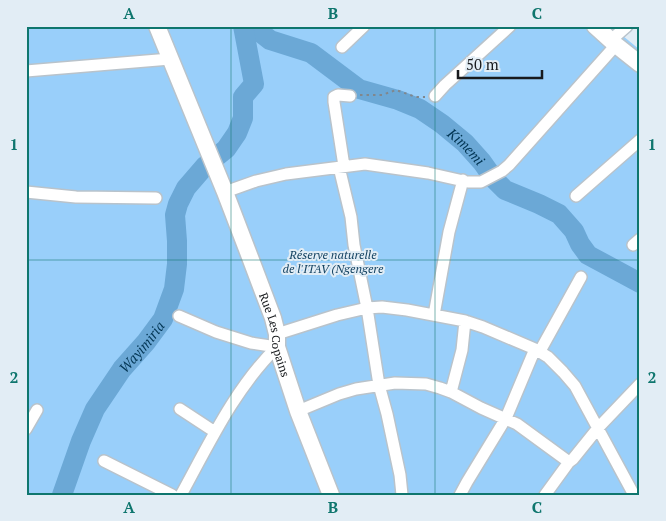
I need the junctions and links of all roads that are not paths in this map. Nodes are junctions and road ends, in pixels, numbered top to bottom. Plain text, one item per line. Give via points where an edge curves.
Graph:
1 (157, 26) edge
2 (364, 26) edge
3 (510, 26) edge
4 (595, 26) edge
5 (627, 26) edge
6 (614, 43) junction
7 (342, 47) dead end
8 (170, 59) junction
9 (640, 64) edge
10 (26, 71) edge
11 (350, 96) road end
12 (435, 96) road end
13 (640, 140) edge
14 (342, 166) junction
15 (463, 180) junction
16 (26, 192) edge
17 (225, 192) junction
18 (576, 196) dead end
19 (156, 198) dead end
20 (581, 277) dead end
21 (367, 308) junction
22 (434, 315) junction
23 (179, 316) dead end
24 (465, 321) junction
25 (277, 340) junction
26 (537, 350) junction
27 (640, 384) edge
28 (379, 385) junction
29 (451, 392) junction
30 (180, 409) dead end
31 (37, 410) dead end
32 (298, 411) junction
33 (506, 418) junction
34 (598, 428) junction
35 (26, 429) edge
36 (215, 432) junction
37 (104, 461) dead end
38 (569, 462) junction
39 (330, 494) edge
40 (172, 495) edge
41 (181, 495) edge
42 (402, 495) edge
43 (460, 495) edge
44 (545, 495) edge
45 (634, 495) edge

1 - 8 street
2 - 7 street
3 - 12 street
4 - 6 street
5 - 6 street
6 - 9 street
6 - 15 street via 509,165 481,182
8 - 10 street
8 - 17 street, Rue Les Copains
11 - 14 street via 334,97
13 - 18 street
14 - 15 street via 365,164
14 - 17 street via 286,174
14 - 21 street
15 - 22 street via 449,232
16 - 19 street via 76,197
17 - 25 street, Rue Les Copains via 273,318
20 - 26 street
21 - 22 street via 382,307
21 - 25 street via 337,315
21 - 28 street
22 - 24 street
23 - 25 street via 251,342
24 - 26 street
24 - 29 street via 462,350
25 - 32 street, Rue Les Copains
25 - 36 street
26 - 33 street
26 - 34 street via 576,386
27 - 34 street
28 - 29 street via 426,384
28 - 32 street via 339,394
28 - 42 street
29 - 33 street
30 - 36 street
31 - 35 street
32 - 39 street, Rue Les Copains
33 - 38 street
33 - 43 street
34 - 38 street
34 - 45 street
36 - 41 street
37 - 40 street
38 - 44 street

